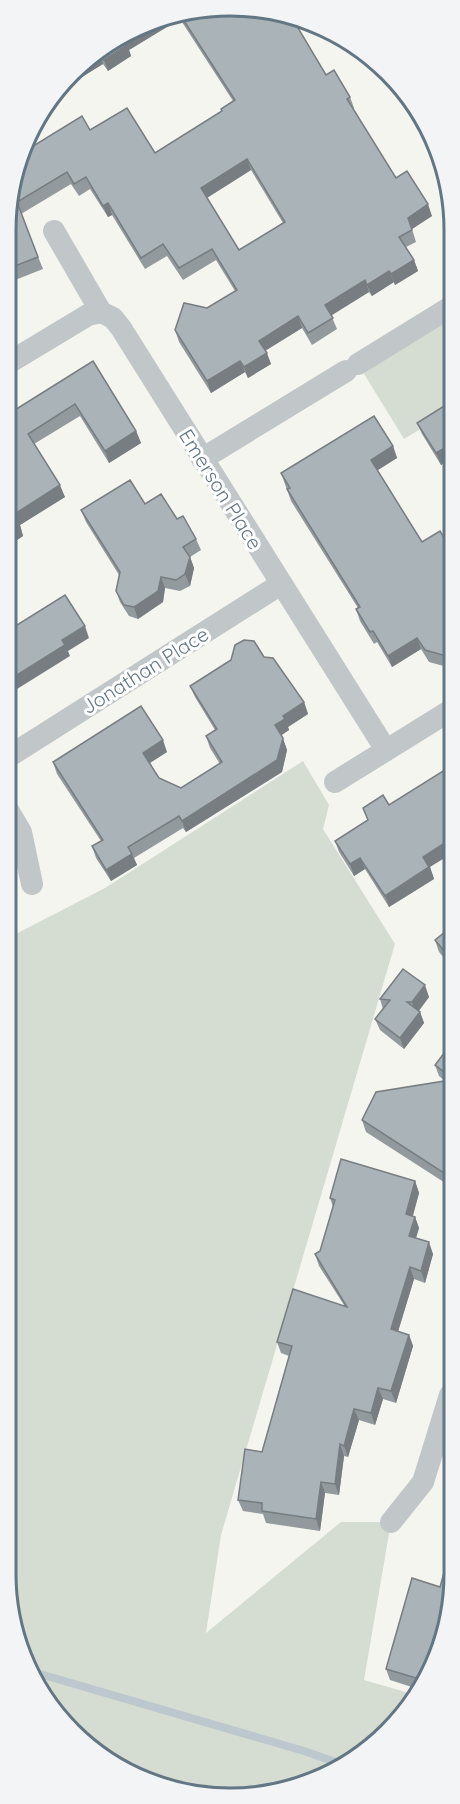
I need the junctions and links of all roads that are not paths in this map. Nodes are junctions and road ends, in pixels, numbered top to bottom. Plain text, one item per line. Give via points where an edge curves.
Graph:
1 (54, 231) dead end
2 (444, 311) edge
3 (101, 312) junction
4 (16, 358) edge
5 (202, 459) junction
6 (281, 585) junction
7 (444, 714) edge
8 (386, 750) junction
9 (16, 753) edge
10 (335, 782) dead end
11 (16, 824) edge
12 (32, 884) dead end
13 (444, 1414) edge
14 (391, 1522) dead end

1 - 3 street, Emerson Place
2 - 5 street
3 - 4 street via 82,318
3 - 5 street, Emerson Place via 121,328
5 - 6 street, Emerson Place
6 - 8 street, Emerson Place
6 - 9 street, Jonathan Place
7 - 8 street
8 - 10 street
11 - 12 street
13 - 14 street via 423,1482

